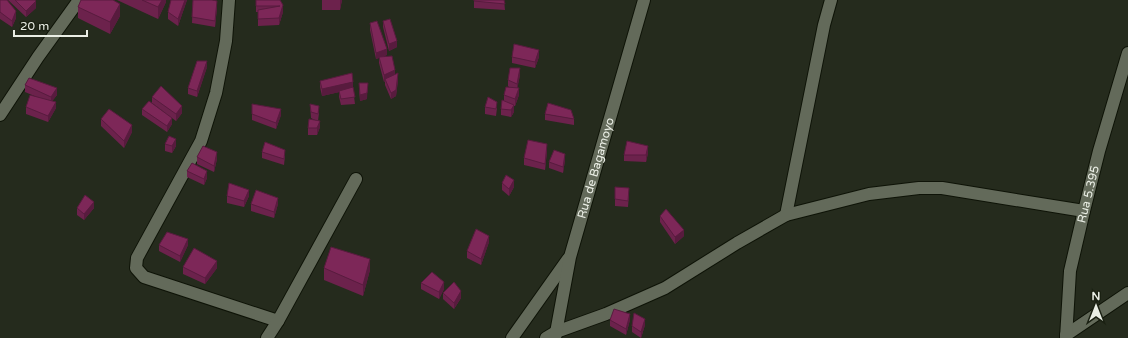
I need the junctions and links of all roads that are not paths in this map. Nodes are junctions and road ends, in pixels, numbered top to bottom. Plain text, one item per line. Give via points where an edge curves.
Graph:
1 (79, 0) edge
2 (229, 0) edge
3 (644, 0) edge
4 (831, 0) edge
5 (1128, 53) edge
6 (0, 115) edge
7 (356, 179) dead end
8 (1084, 211) junction
9 (786, 215) junction
10 (570, 257) junction
11 (1128, 293) edge
12 (278, 321) junction
13 (553, 336) edge
14 (1066, 337) edge
15 (267, 338) edge
16 (512, 338) edge

1 - 6 street
2 - 12 street via 226,41 216,93 200,141 137,258 136,268 144,277
3 - 10 street, Rua de Bagamoyo
4 - 9 street
5 - 8 street, Rua 5.395
7 - 12 street
8 - 9 street via 942,188 919,188 869,194
8 - 14 street, Rua 5.395 via 1070,271
9 - 13 street via 665,288
10 - 13 street, Rua de Bagamoyo
10 - 16 street
11 - 14 street
12 - 15 street

